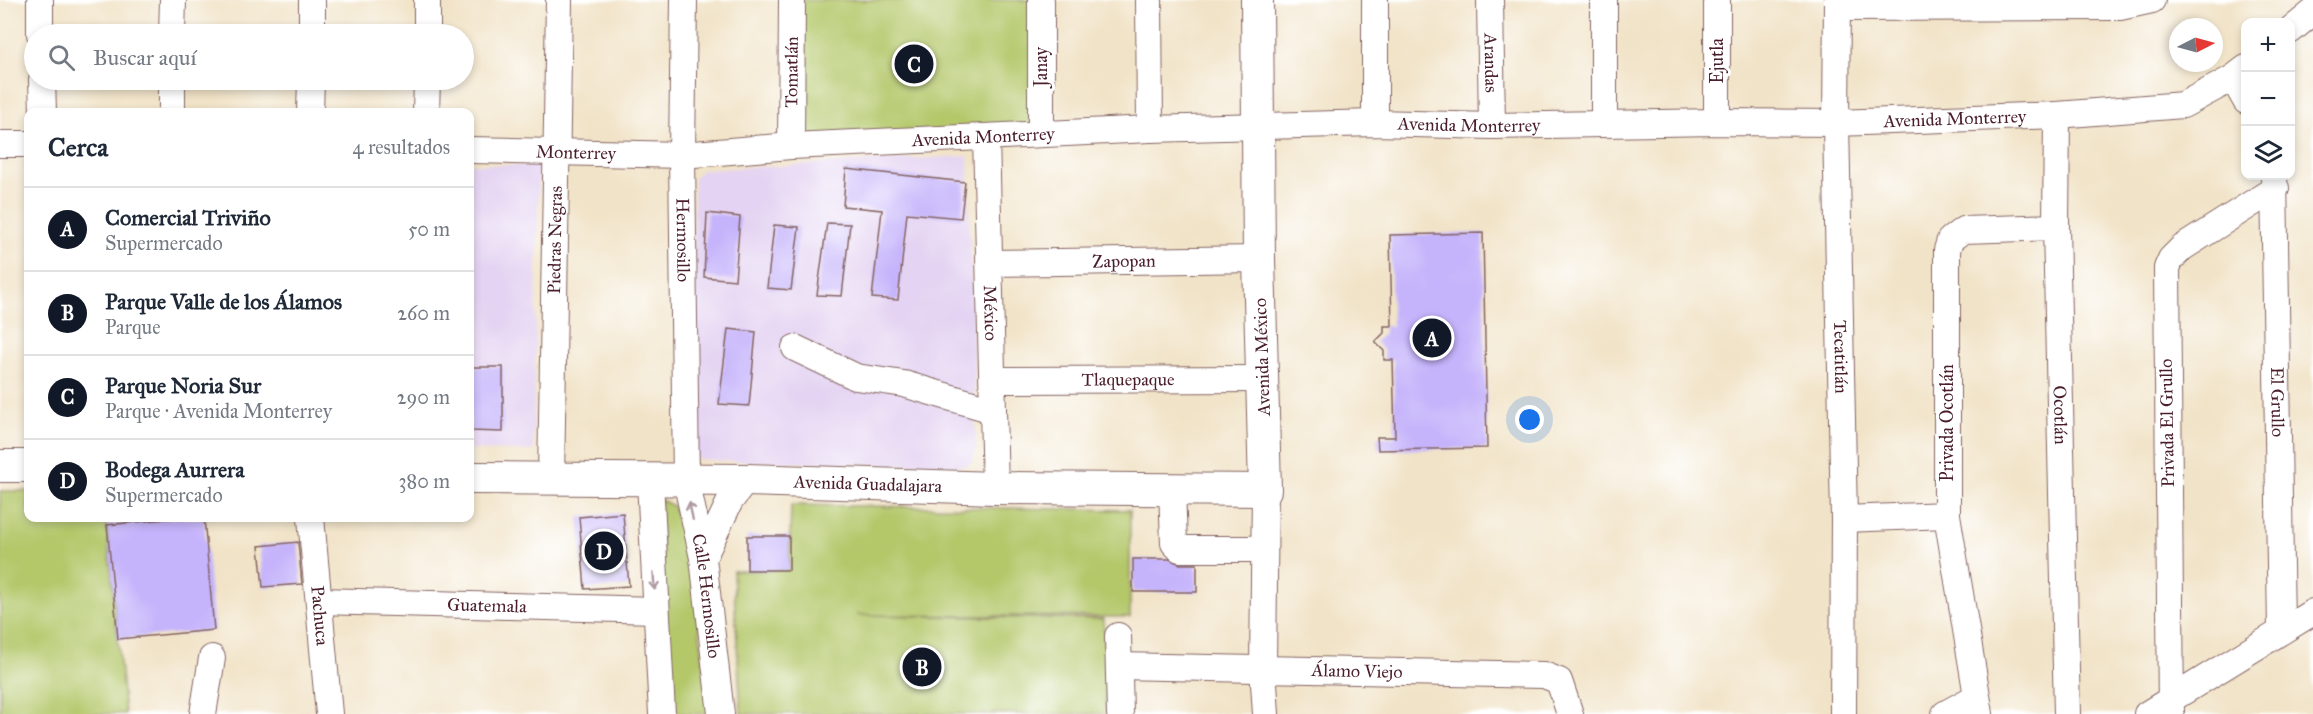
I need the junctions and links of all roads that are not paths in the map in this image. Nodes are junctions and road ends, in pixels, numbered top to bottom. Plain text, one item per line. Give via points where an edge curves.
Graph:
1 (40, 0) edge
2 (172, 0) edge
3 (312, 0) edge
4 (428, 0) edge
5 (559, 0) edge
6 (684, 0) edge
7 (792, 0) edge
8 (1041, 0) edge
9 (1149, 0) edge
10 (1257, 0) edge
11 (1375, 0) edge
12 (1490, 0) edge
13 (1604, 0) edge
14 (1717, 0) edge
15 (2152, 0) edge
16 (2308, 0) edge
17 (1837, 4) edge
18 (2313, 6) edge
19 (2313, 12) edge
20 (40, 24) edge
21 (172, 24) edge
22 (312, 24) edge
23 (427, 24) edge
24 (2295, 26) edge
25 (2239, 73) edge
26 (42, 90) edge
27 (172, 90) edge
28 (311, 90) edge
29 (427, 90) edge
30 (43, 108) edge
31 (172, 108) edge
32 (310, 108) edge
33 (426, 108) edge
34 (2056, 114) junction
35 (1717, 122) junction
36 (1375, 123) junction
37 (1836, 123) junction
38 (1604, 124) junction
39 (1259, 126) junction
40 (1492, 126) junction
41 (1150, 129) junction
42 (1041, 133) junction
43 (986, 137) junction
44 (0, 144) edge
45 (24, 144) edge
46 (791, 146) junction
47 (474, 150) edge
48 (556, 151) junction
49 (682, 155) junction
50 (2275, 182) edge
51 (2056, 227) junction
52 (1259, 259) junction
53 (990, 263) junction
54 (795, 348) dead end
55 (1263, 379) junction
56 (993, 380) junction
57 (993, 410) junction
58 (1264, 441) junction
59 (0, 466) edge
60 (24, 466) edge
61 (474, 478) edge
62 (550, 480) junction
63 (650, 480) junction
64 (686, 480) junction
65 (746, 480) junction
66 (995, 488) junction
67 (1172, 489) junction
68 (1208, 489) junction
69 (1265, 490) junction
70 (1947, 515) junction
71 (1844, 519) junction
72 (311, 522) edge
73 (1264, 549) junction
74 (703, 558) junction
75 (319, 601) junction
76 (656, 610) junction
77 (2313, 612) edge
78 (2281, 630) junction
79 (1118, 636) dead end
80 (212, 658) dead end
81 (1119, 666) junction
82 (1263, 668) junction
83 (1978, 705) edge
84 (2170, 707) edge
85 (203, 714) edge
86 (329, 714) edge
87 (662, 714) edge
88 (721, 714) edge
89 (1120, 714) edge
90 (1266, 714) edge
91 (1570, 714) edge
92 (1843, 714) edge
93 (1945, 714) edge
94 (2067, 714) edge
95 (2147, 714) edge

1 - 20 street
2 - 21 street
3 - 22 street
4 - 23 street
5 - 48 street, Piedras Negras
6 - 49 street, Hermosillo
7 - 46 street, Tomatlán
8 - 42 street, Janay
9 - 41 street
10 - 39 main road, Avenida México
11 - 36 street
12 - 40 street, Arandas
13 - 38 street
14 - 35 street, Ejutla
15 - 17 street via 2120,7
16 - 18 street
17 - 37 street, Tecatitlán
19 - 24 street
25 - 34 street, Avenida Monterrey via 2194,101 2171,107
26 - 30 street
27 - 31 street
28 - 32 street
29 - 33 street
34 - 37 street, Avenida Monterrey
34 - 51 street, Ocotlán
35 - 37 street, Avenida Monterrey
35 - 38 street, Avenida Monterrey
36 - 39 street, Avenida Monterrey
36 - 40 street, Avenida Monterrey
37 - 71 street, Tecatitlán
38 - 40 street, Avenida Monterrey
39 - 41 street, Avenida Monterrey
39 - 52 main road, Avenida México
41 - 42 street, Avenida Monterrey
42 - 43 street, Avenida Monterrey
43 - 46 street, Avenida Monterrey
43 - 53 street, México
44 - 45 street
46 - 49 street, Avenida Monterrey
47 - 48 street, Monterrey
48 - 49 street, Monterrey
48 - 62 street, Piedras Negras
49 - 64 street, Hermosillo
50 - 78 street, El Grullo
50 - 84 street, Privada El Grullo via 2182,248 2167,268
51 - 70 street, Privada Ocotlán via 1963,230 1950,240
51 - 94 street, Ocotlán
52 - 53 street, Zapopan
52 - 55 main road, Avenida México
53 - 56 street, México
54 - 57 street via 856,377 904,384
55 - 56 street, Tlaquepaque
55 - 58 main road, Avenida México
56 - 57 street, México
57 - 66 street, México
58 - 68 main road via 1248,474
58 - 69 main road, Avenida México
59 - 60 main road
61 - 62 main road, Avenida Guadalajara
62 - 63 main road, Avenida Guadalajara
63 - 64 main road, Avenida Guadalajara
63 -> 76 street
64 - 65 main road, Avenida Guadalajara
74 -> 64 street, Calle Hermosillo
65 - 66 main road, Avenida Guadalajara
65 - 74 street via 730,501
66 - 67 main road, Avenida Guadalajara
67 - 68 main road, Avenida Guadalajara
67 - 73 street via 1174,543 1180,549
68 - 69 main road, Avenida Guadalajara
69 - 73 street, Avenida México
70 - 71 street
70 - 83 street, Privada Ocotlán
71 - 92 street, Tecatitlán
72 - 75 street, Pachuca
73 - 82 street, Avenida México
74 - 88 street, Calle Hermosillo
75 - 76 street, Guatemala
75 - 86 street, Pachuca
76 - 87 street
77 - 78 street
78 - 84 street
79 - 81 street
80 - 85 street
81 - 82 street, Álamo Viejo
81 - 89 street
82 - 90 street, Avenida México
82 - 91 street, Álamo Viejo via 1544,675 1559,681
83 - 93 street
84 - 95 street

